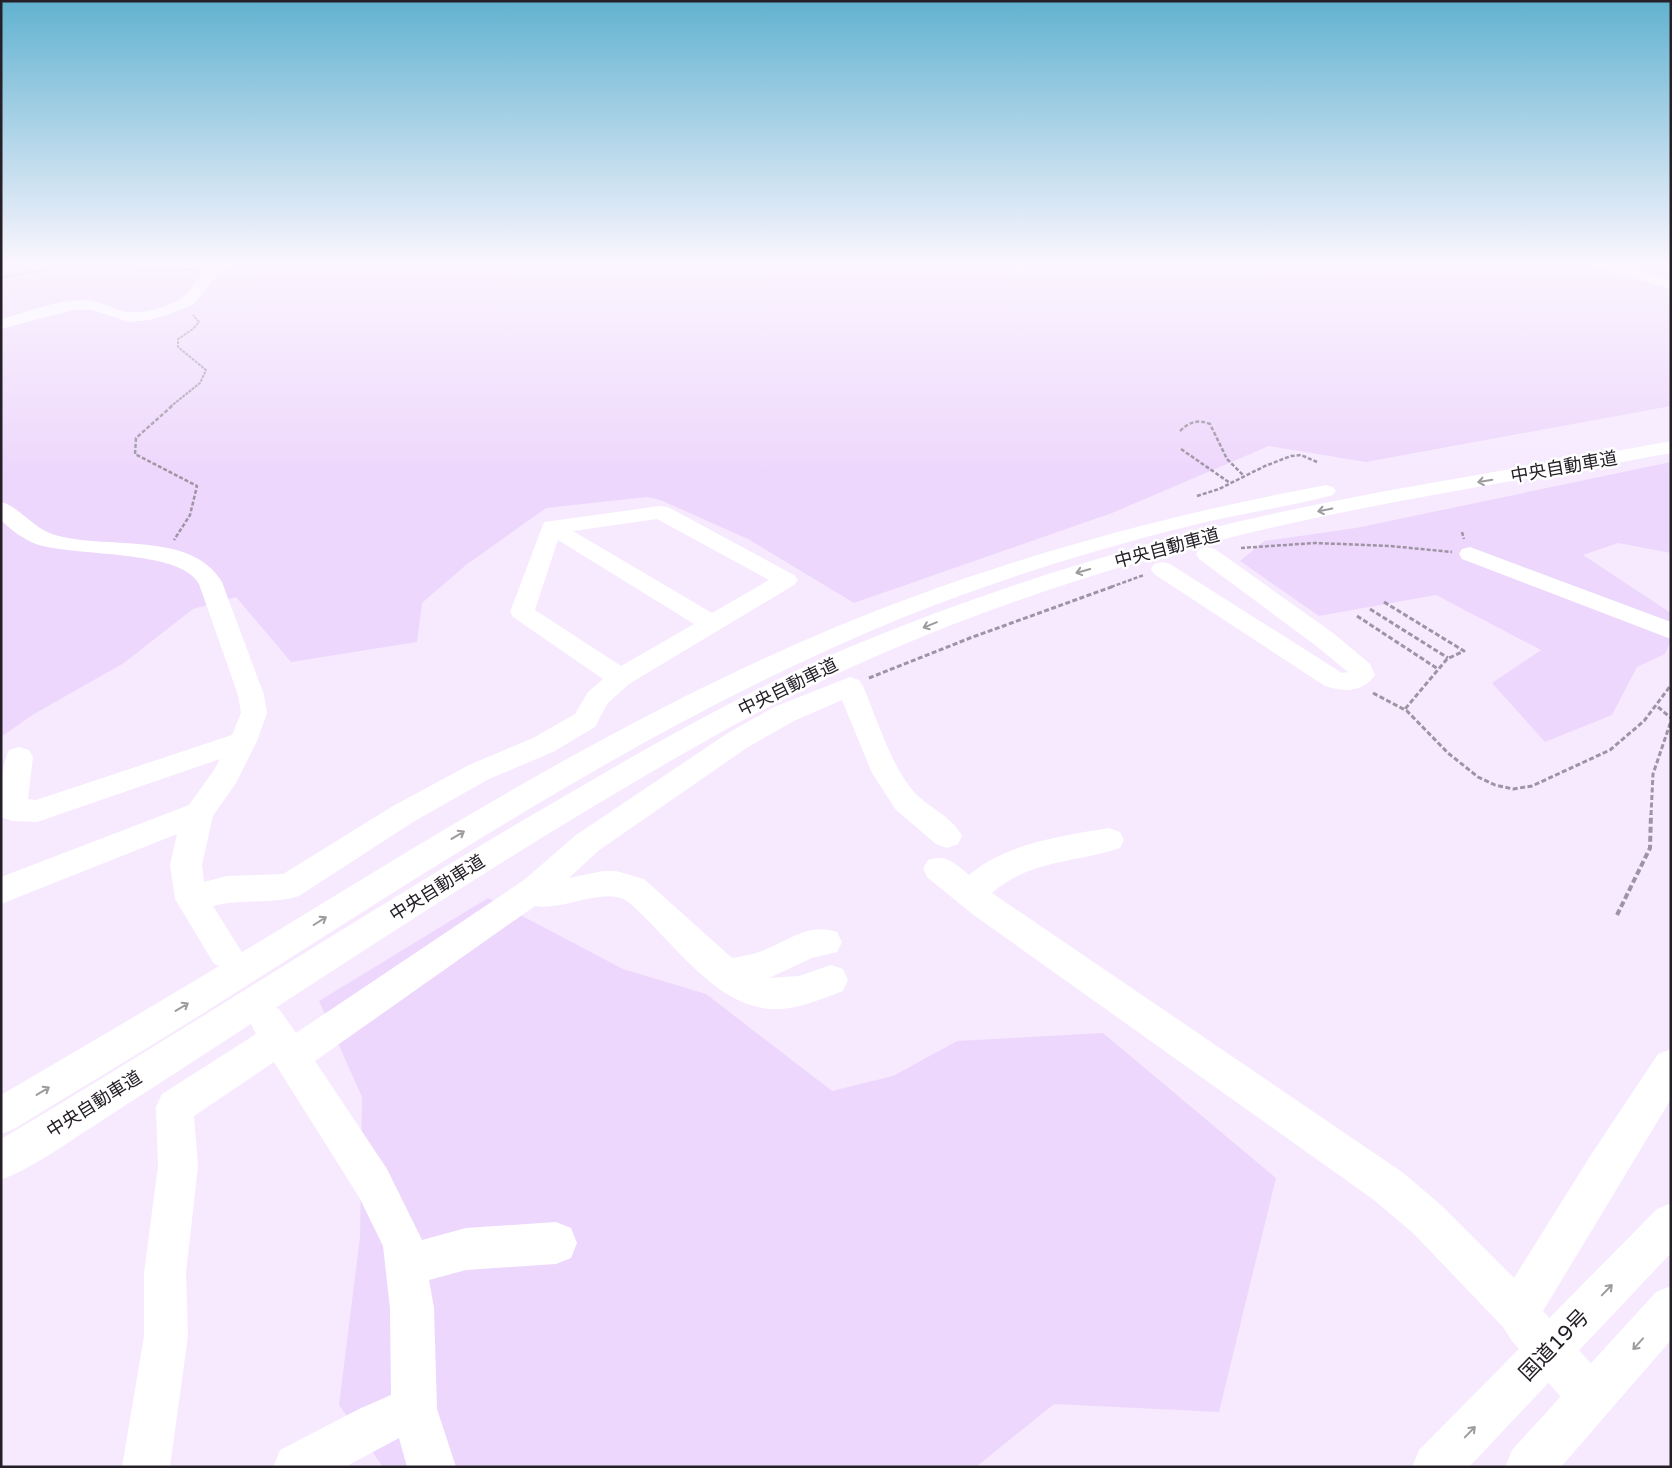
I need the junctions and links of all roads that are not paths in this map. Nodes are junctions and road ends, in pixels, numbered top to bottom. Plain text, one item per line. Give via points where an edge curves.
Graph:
1 (1671, 429) edge
2 (1671, 447) edge
3 (1, 508) edge
4 (552, 527) junction
5 (1207, 554) dead end
6 (1470, 554) dead end
7 (1162, 569) dead end
8 (712, 624) junction
9 (1671, 631) edge
10 (620, 678) junction
11 (243, 741) junction
12 (19, 757) dead end
13 (199, 813) junction
14 (947, 836) dead end
15 (1109, 840) dead end
16 (939, 869) dead end
17 (1, 891) edge
18 (530, 892) junction
19 (970, 894) junction
20 (191, 898) junction
21 (825, 942) dead end
22 (226, 954) dead end
23 (728, 974) junction
24 (831, 980) dead end
25 (279, 1039) junction
26 (1671, 1066) edge
27 (1, 1116) edge
28 (1, 1161) edge
29 (1671, 1223) edge
30 (556, 1242) dead end
31 (406, 1265) junction
32 (1671, 1307) edge
33 (1518, 1312) junction
34 (1550, 1350) junction
35 (1591, 1397) junction
36 (414, 1409) junction
37 (146, 1467) edge
38 (297, 1467) edge
39 (432, 1467) edge
40 (1436, 1467) edge
41 (1529, 1467) edge

27 -> 1 main road, 中央自動車道 via 462,833 667,718 756,672 842,634 940,596 1133,533 1277,500
2 -> 28 main road, 中央自動車道 via 1370,501 1178,544 1022,591 858,653 760,700 509,843
3 - 11 main road via 16,524 50,541 162,555 187,562 204,572 212,584 251,695 254,713
4 - 8 main road
4 - 8 main road via 660,512 786,580
4 - 10 main road via 522,612
5 - 7 main road via 1324,639 1361,670 1362,675 1345,684 1334,680
6 - 9 main road
8 - 10 main road
10 - 20 main road via 598,698 585,720 403,814 288,887 227,889
11 - 12 main road via 37,811 12,810
11 - 13 main road via 226,776
13 - 17 main road
13 - 20 main road via 186,865
14 - 18 main road via 906,802 886,774 850,686 784,714 738,740 586,843
15 - 19 main road via 1019,860 990,876
16 - 19 main road
18 - 23 main road via 543,896 611,884 636,889 668,922
18 - 25 main road
19 - 33 main road via 1388,1186 1427,1219
20 - 22 main road
21 - 23 main road via 807,945 765,965
23 - 24 main road via 764,994 784,994
25 - 31 main road via 373,1183 403,1243
25 - 37 main road via 175,1107 178,1166 165,1273 166,1336
26 - 33 main road
34 -> 29 main road, 国道19号
30 - 31 main road via 466,1249
31 - 36 main road via 412,1308
32 -> 35 main road
33 - 34 main road
34 - 35 main road
40 -> 34 main road, 国道19号
35 - 41 main road
36 - 38 main road via 375,1425
36 - 39 main road

